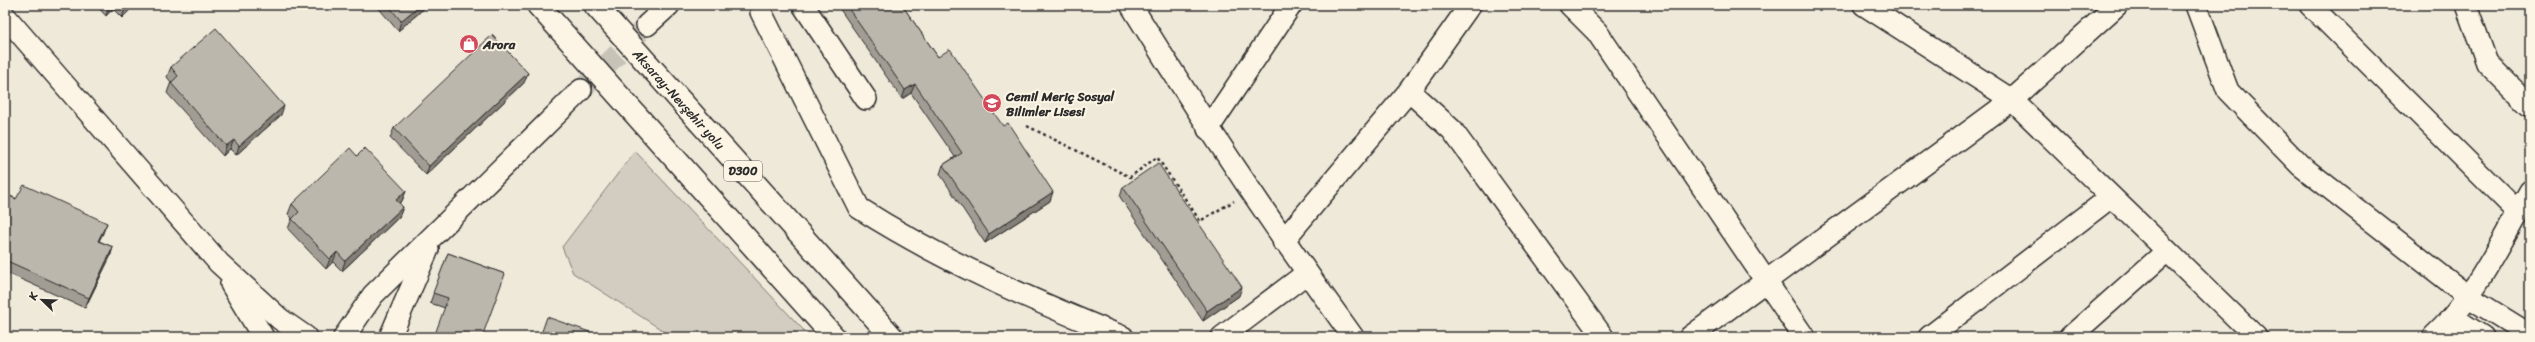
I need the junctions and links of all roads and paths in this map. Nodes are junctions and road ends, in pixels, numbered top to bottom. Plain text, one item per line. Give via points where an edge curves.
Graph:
1 (538, 5) edge
2 (595, 5) edge
3 (669, 5) edge
4 (761, 5) edge
5 (804, 5) edge
6 (1131, 5) edge
7 (1291, 5) edge
8 (1470, 5) edge
9 (1570, 5) edge
10 (1864, 5) edge
11 (2118, 5) edge
12 (2196, 5) edge
13 (2310, 5) edge
14 (2466, 5) edge
15 (5, 16) edge
16 (647, 25) tunnel mouth
17 (581, 90) tunnel mouth
18 (1409, 91) junction
19 (866, 99) dead end
20 (2012, 100) junction
21 (2530, 106) edge
22 (1026, 126) dead end
23 (1208, 129) junction
24 (2530, 191) edge
25 (1250, 192) junction
26 (2111, 197) junction
27 (2518, 212) junction
28 (432, 239) junction
29 (1283, 241) junction
30 (2168, 251) junction
31 (219, 263) junction
32 (1307, 273) junction
33 (1766, 282) junction
34 (2469, 297) junction
35 (2454, 318) junction
36 (2530, 335) edge
37 (263, 337) edge
38 (306, 337) edge
39 (344, 337) edge
40 (390, 337) edge
41 (834, 337) edge
42 (892, 337) edge
43 (1123, 337) edge
44 (1222, 337) edge
45 (1353, 337) edge
46 (1603, 337) edge
47 (1690, 337) edge
48 (1804, 337) edge
49 (1929, 337) edge
50 (2070, 337) edge
51 (2256, 337) edge
52 (2433, 337) edge
53 (2483, 337) edge

1 - 41 highway
2 - 42 highway, Aksaray-Nevşehir yolu / D300
3 - 16 street
4 - 43 street via 761,12 858,208 884,225 1017,294
5 - 19 street
6 - 23 street
7 - 23 street
8 - 18 street
9 - 33 street via 1597,32
10 - 20 street
11 - 20 street
12 - 34 street via 2228,90 2300,165
13 - 27 street
14 - 21 street via 2487,63
15 - 31 street
17 - 28 street
18 - 29 street
18 - 46 street via 1452,130
20 - 26 street
20 - 33 street
22 - 25 path via 1130,177 1157,157 1200,221
23 - 25 street
24 - 27 street
25 - 29 street
26 - 30 street
26 - 49 street
27 - 34 street
28 - 39 street via 373,295
28 - 40 street
29 - 32 street
30 - 50 street
30 - 51 street
31 - 37 street
31 - 38 street via 280,319
32 - 44 street
32 - 45 street
33 - 47 street
33 - 48 street
34 - 35 street
34 - 36 street
35 - 52 street
35 - 53 street

